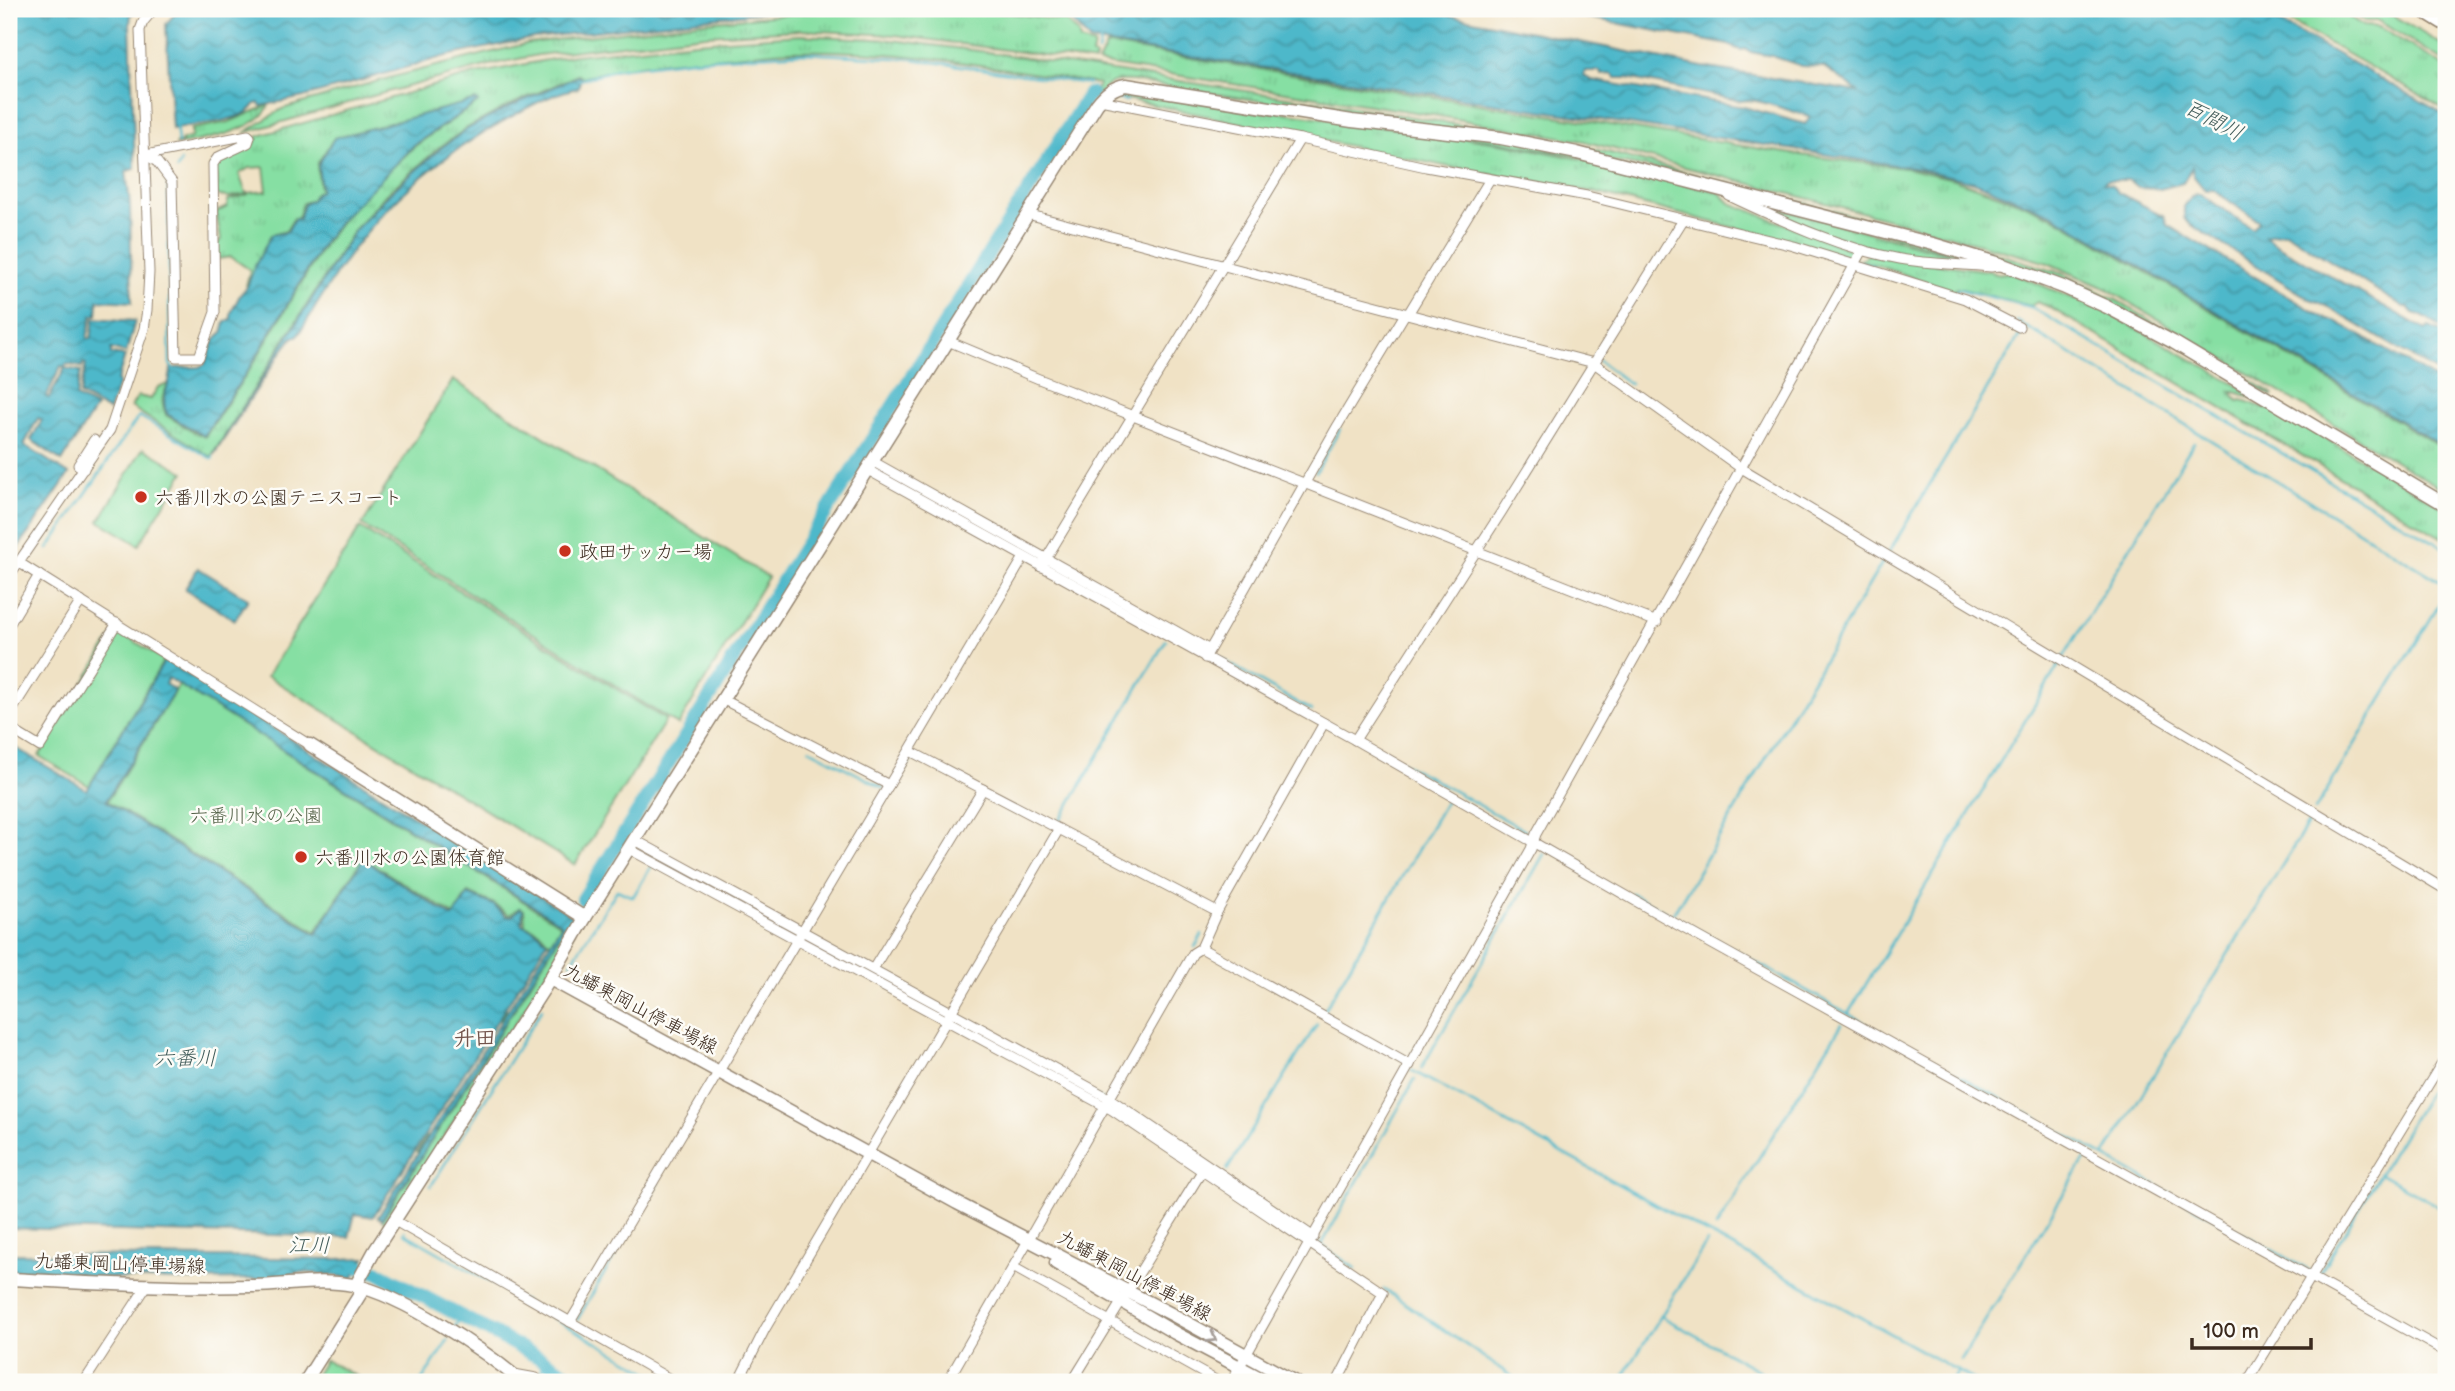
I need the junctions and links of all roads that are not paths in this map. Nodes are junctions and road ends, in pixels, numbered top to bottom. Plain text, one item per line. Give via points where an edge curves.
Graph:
1 (154, 9) edge
2 (2420, 9) edge
3 (2446, 25) edge
4 (1100, 100) junction
5 (1300, 139) junction
6 (146, 155) junction
7 (1490, 179) junction
8 (1730, 191) junction
9 (1027, 214) junction
10 (1683, 220) junction
11 (1863, 250) junction
12 (1855, 263) junction
13 (1225, 264) junction
14 (2003, 265) junction
15 (1406, 312) junction
16 (2019, 327) dead end
17 (948, 341) junction
18 (1595, 361) junction
19 (1134, 416) junction
20 (94, 440) dead end
21 (869, 465) junction
22 (1742, 466) junction
23 (84, 469) junction
24 (1308, 484) junction
25 (2446, 505) edge
26 (1476, 550) junction
27 (1024, 557) junction
28 (18, 562) junction
29 (1043, 562) junction
30 (39, 575) junction
31 (9, 576) edge
32 (81, 601) junction
33 (1654, 620) junction
34 (117, 623) junction
35 (9, 625) edge
36 (1207, 653) junction
37 (724, 700) junction
38 (9, 715) edge
39 (1324, 723) junction
40 (9, 728) edge
41 (1356, 738) junction
42 (310, 745) joint
43 (910, 751) junction
44 (887, 788) junction
45 (981, 791) junction
46 (1057, 831) junction
47 (1533, 843) junction
48 (632, 844) junction
49 (2446, 890) edge
50 (1217, 912) junction
51 (585, 918) junction
52 (800, 935) junction
53 (1199, 950) junction
54 (873, 969) junction
55 (550, 979) junction
56 (948, 1016) junction
57 (2446, 1056) edge
58 (1409, 1067) junction
59 (720, 1071) junction
60 (1107, 1102) junction
61 (868, 1153) junction
62 (1202, 1171) junction
63 (395, 1221) junction
64 (1312, 1240) junction
65 (1027, 1242) junction
66 (1014, 1268) junction
67 (2311, 1278) junction
68 (9, 1279) edge
69 (148, 1284) junction
70 (360, 1284) junction
71 (1124, 1296) junction
72 (570, 1322) junction
73 (1111, 1322) junction
74 (2446, 1352) edge
75 (1247, 1356) junction
76 (1240, 1368) junction
77 (517, 1378) edge
78 (740, 1381) edge
79 (84, 1382) edge
80 (304, 1382) edge
81 (542, 1382) edge
82 (675, 1382) edge
83 (947, 1382) edge
84 (1072, 1382) edge
85 (1219, 1382) edge
86 (1231, 1382) edge
87 (1268, 1382) edge
88 (1295, 1382) edge
89 (1337, 1382) edge
90 (2247, 1382) edge

1 - 6 street via 140,30
2 - 3 street
4 - 5 street
4 - 8 street via 1111,89 1126,85 1352,121 1501,138
4 - 9 street
5 - 7 street
5 - 13 street
6 - 6 street via 158,162 172,183 176,358 199,358 215,312 213,164 248,143 250,137
6 - 23 street via 149,272 144,329 116,416
7 - 10 street via 1587,196
7 - 15 street
8 - 11 street via 1729,196 1821,239
8 - 14 street
9 - 13 street
9 - 17 street
10 - 12 street
10 - 18 street
11 - 12 street
11 - 14 street via 1900,259
12 - 16 street via 1965,299
12 - 22 street
13 - 15 street
13 - 19 street
14 - 25 street via 2106,307 2173,342
15 - 18 street
15 - 24 street
17 - 19 street
17 - 21 street
18 - 22 street
18 - 26 street
19 - 24 street
19 - 29 street
20 - 23 street via 78,465
21 - 27 street
21 - 29 street
21 - 37 street
22 - 33 street
22 - 49 street
23 - 28 street
24 - 26 street
24 - 36 street
26 - 33 street
26 - 41 street
27 - 29 street
27 - 43 street
28 - 30 street
28 - 31 street
29 - 36 street
30 - 32 street
30 - 35 street
32 - 34 street
32 - 38 street
33 - 47 street
34 - 40 street via 40,747
34 - 42 street
36 - 39 street
37 - 44 street
37 - 48 street
39 - 41 street
39 - 50 street
41 - 47 street
42 - 51 street
43 - 44 street
43 - 45 street
44 - 52 street
45 - 46 street
45 - 54 street
46 - 50 street
46 - 56 street
47 - 58 street
47 - 67 street
48 - 51 street
48 - 52 street
50 - 53 street
51 - 55 street
52 - 54 street
52 - 56 street
52 - 59 street
53 - 58 street
53 - 60 street via 1193,953
54 - 56 street
55 - 59 street, 九蟠東岡山停車場線
55 - 63 street, 九蟠東岡山停車場線
56 - 60 street
56 - 61 street
57 - 67 street
58 - 64 street
59 - 61 street, 九蟠東岡山停車場線
59 - 72 street
60 - 62 street
60 - 64 street
60 - 65 street
61 - 65 street, 九蟠東岡山停車場線
61 - 78 street via 765,1329
62 - 64 street
62 - 71 street
63 - 70 street, 九蟠東岡山停車場線
63 - 72 street
64 - 75 street
64 - 89 street via 1383,1293
65 - 66 street
65 - 71 street, 九蟠東岡山停車場線
66 - 73 street
66 - 83 street
67 - 74 street
67 - 90 street
68 - 69 street, 九蟠東岡山停車場線
69 - 70 street, 九蟠東岡山停車場線 via 255,1286 319,1280
69 - 79 street
70 - 77 street, 九蟠東岡山停車場線 via 444,1327
70 - 80 street
71 - 73 street
71 -> 75 street, 九蟠東岡山停車場線
71 - 76 street, 九蟠東岡山停車場線
72 - 82 street
73 - 84 street
73 - 85 street
75 - 76 street
75 - 88 street, 九蟠東岡山停車場線
76 - 86 street
76 - 87 street, 九蟠東岡山停車場線
77 - 81 street

